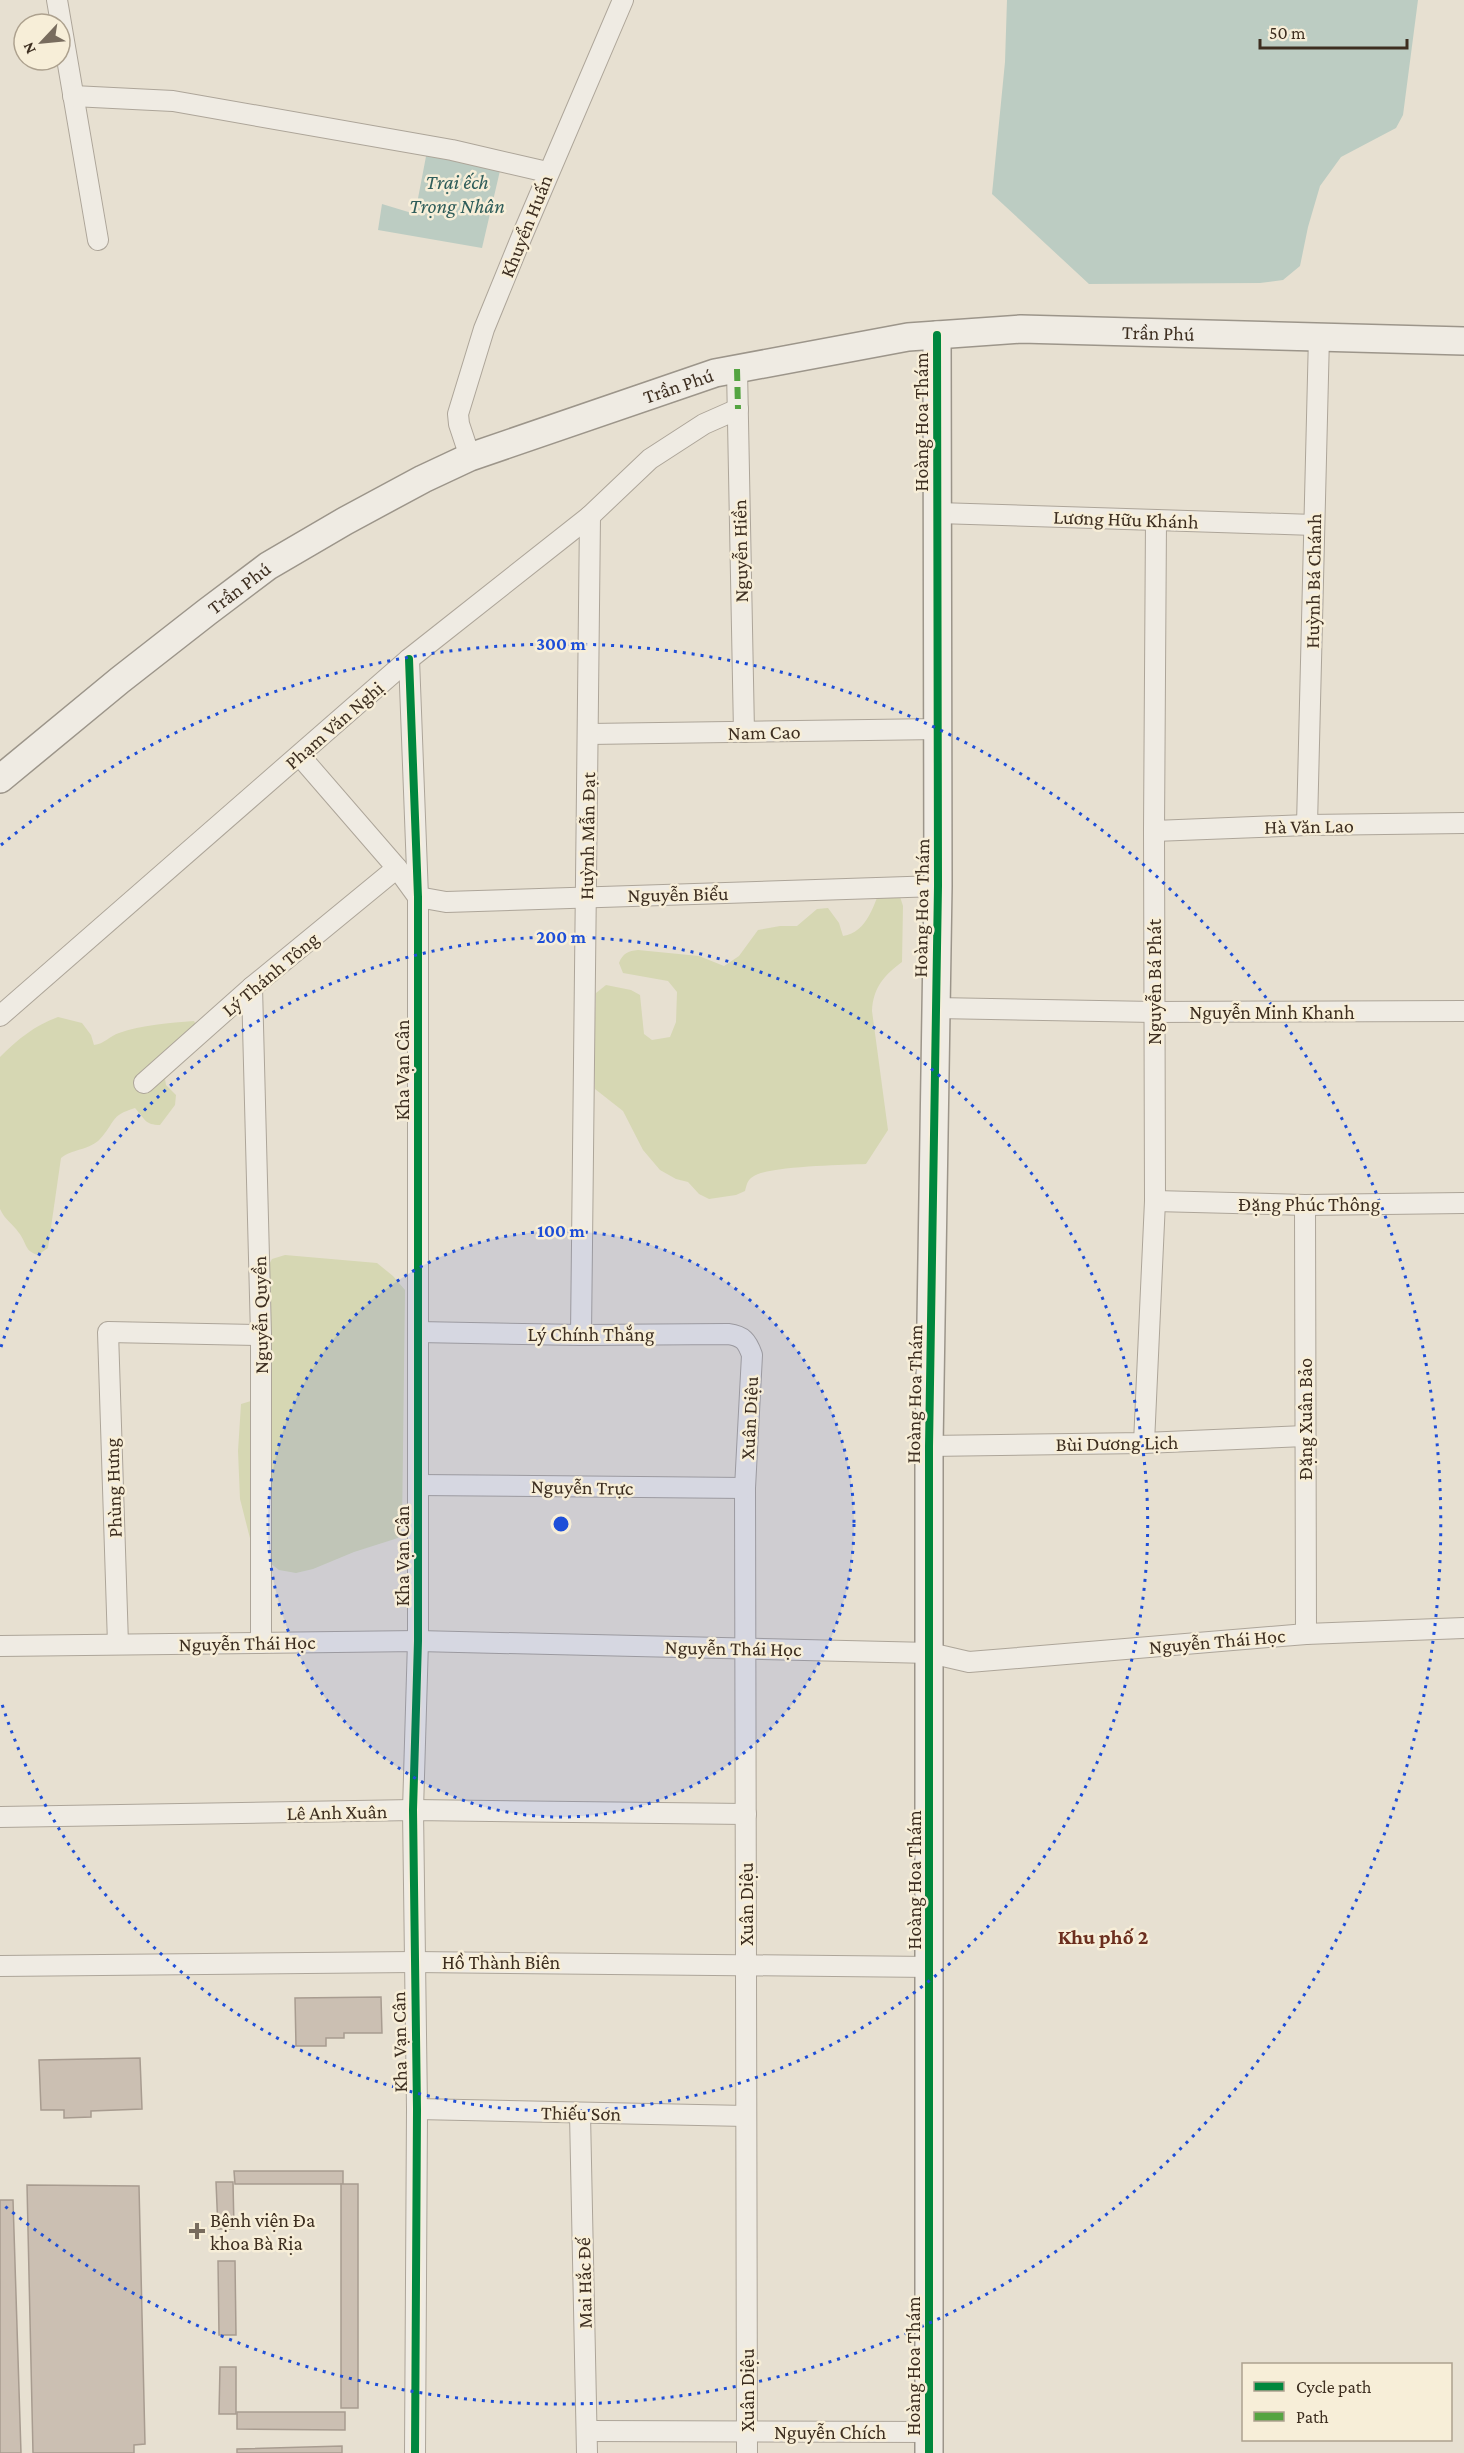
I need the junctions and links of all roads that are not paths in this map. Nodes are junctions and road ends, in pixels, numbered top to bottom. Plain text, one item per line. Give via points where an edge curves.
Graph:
1 (57, 0) edge
2 (623, 0) edge
3 (73, 96) junction
4 (547, 172) junction
5 (98, 240) dead end
6 (937, 335) junction
7 (1319, 336) junction
8 (1464, 341) edge
9 (737, 369) junction
10 (738, 409) junction
11 (470, 457) junction
12 (938, 513) junction
13 (590, 516) junction
14 (1156, 520) junction
15 (1314, 525) junction
16 (410, 659) junction
17 (939, 729) junction
18 (744, 732) junction
19 (589, 734) junction
20 (300, 756) junction
21 (0, 779) edge
22 (1464, 823) edge
23 (1307, 825) junction
24 (1154, 831) junction
25 (397, 868) junction
26 (938, 886) junction
27 (418, 897) junction
28 (586, 897) junction
29 (252, 987) junction
30 (936, 1008) junction
31 (1464, 1011) edge
32 (1154, 1012) junction
33 (0, 1016) edge
34 (144, 1083) dead end
35 (1155, 1201) junction
36 (1464, 1203) edge
37 (1305, 1205) junction
38 (418, 1332) junction
39 (261, 1335) junction
40 (581, 1335) junction
41 (752, 1355) joint
42 (1305, 1436) junction
43 (1144, 1443) junction
44 (929, 1446) junction
45 (418, 1485) junction
46 (745, 1488) junction
47 (1464, 1628) edge
48 (1306, 1634) junction
49 (418, 1641) junction
50 (261, 1642) junction
51 (118, 1644) junction
52 (0, 1646) edge
53 (746, 1648) junction
54 (930, 1653) junction
55 (413, 1810) junction
56 (746, 1814) junction
57 (0, 1817) edge
58 (414, 1962) junction
59 (747, 1964) junction
60 (0, 1966) edge
61 (931, 1967) junction
62 (417, 2109) junction
63 (580, 2114) junction
64 (746, 2116) junction
65 (587, 2431) junction
66 (747, 2431) junction
67 (929, 2443) edge
68 (415, 2453) edge
69 (586, 2453) edge
70 (747, 2453) edge

1 - 3 street
2 - 4 street, Khuyển Huấn
3 - 4 street via 173,101 452,150
3 - 5 street
4 - 11 street, Khuyển Huấn via 484,329 460,404 459,424
6 - 7 street, Trần Phú via 1043,328
6 - 9 street, Trần Phú
6 - 12 street, Hoàng Hoa Thám
7 - 8 street, Trần Phú
7 - 15 street, Huỳnh Bá Chánh
9 - 10 street, Nguyễn Hiền
9 - 11 street, Trần Phú via 632,400
10 - 13 street, Phạm Văn Nghị via 676,440 630,476
10 - 18 street, Nguyễn Hiền
11 - 21 street, Trần Phú via 268,566
12 - 14 street, Lương Hữu Khánh
12 - 17 street, Hoàng Hoa Thám
13 - 16 street, Phạm Văn Nghị
13 - 19 street, Huỳnh Mẫn Đạt
14 - 15 street, Lương Hữu Khánh
14 - 24 street, Nguyễn Bá Phát
15 - 23 street, Huỳnh Bá Chánh
16 - 20 street, Phạm Văn Nghị
16 - 27 street, Kha Vạn Cân
17 - 18 street, Nam Cao
17 - 26 street, Hoàng Hoa Thám
18 - 19 street, Nam Cao
19 - 28 street, Huỳnh Mẫn Đạt
20 - 25 street
20 - 33 street, Phạm Văn Nghị
22 - 23 street, Hà Văn Lao
23 - 24 street, Hà Văn Lao
24 - 32 street, Nguyễn Bá Phát
25 - 27 street
25 - 29 street, Lý Thánh Tông
26 - 28 street, Nguyễn Biểu
26 - 30 street, Hoàng Hoa Thám
27 - 28 street, Nguyễn Biểu via 446,902
27 - 38 street, Kha Vạn Cân
28 - 40 street, Huỳnh Mẫn Đạt
29 - 34 street, Lý Thánh Tông
29 - 39 street, Nguyễn Quyền
30 - 32 street, Nguyễn Minh Khanh
30 - 44 street, Hoàng Hoa Thám
31 - 32 street, Nguyễn Minh Khanh
32 - 35 street, Nguyễn Bá Phát
35 - 37 street, Đặng Phúc Thông
35 - 43 street, Nguyễn Bá Phát
36 - 37 street, Đặng Phúc Thông
37 - 42 street, Đặng Xuân Bảo
38 - 40 street, Lý Chính Thắng
38 - 45 street, Kha Vạn Cân
39 - 50 street, Nguyễn Quyền
39 - 51 street, Phùng Hưng via 108,1332
40 - 41 street, Lý Chính Thắng via 728,1334 741,1336
41 - 46 street, Xuân Diệu
42 - 43 street, Bùi Dương Lịch
42 - 48 street, Đặng Xuân Bảo
43 - 44 street, Bùi Dương Lịch
44 - 54 street, Hoàng Hoa Thám
45 - 46 street, Nguyễn Trực
45 - 49 street, Kha Vạn Cân
46 - 53 street, Xuân Diệu
47 - 48 street, Nguyễn Thái Học
48 - 54 street, Nguyễn Thái Học via 969,1662
49 - 50 street, Nguyễn Thái Học
49 - 53 street, Nguyễn Thái Học
49 - 55 street, Kha Vạn Cân
50 - 51 street, Nguyễn Thái Học
51 - 52 street, Nguyễn Thái Học
53 - 54 street, Nguyễn Thái Học
53 - 56 street, Xuân Diệu
54 - 61 street, Hoàng Hoa Thám
55 - 56 street, Lê Anh Xuân
55 - 57 street, Lê Anh Xuân
55 - 58 street, Kha Vạn Cân
56 - 59 street, Xuân Diệu
58 - 59 street, Hồ Thành Biên
58 - 60 street, Hồ Thành Biên
58 - 62 street, Kha Vạn Cân
59 - 61 street, Hồ Thành Biên
59 - 64 street, Xuân Diệu
61 - 67 street, Hoàng Hoa Thám
62 - 63 street, Thiếu Sơn
62 - 68 street, Kha Vạn Cân
63 - 64 street, Thiếu Sơn
63 - 65 street, Mai Hắc Đế
64 - 66 street, Xuân Diệu
65 - 66 street, Nguyễn Chích
65 - 69 street, Mai Hắc Đế
66 - 67 street, Nguyễn Chích
66 - 70 street, Xuân Diệu

